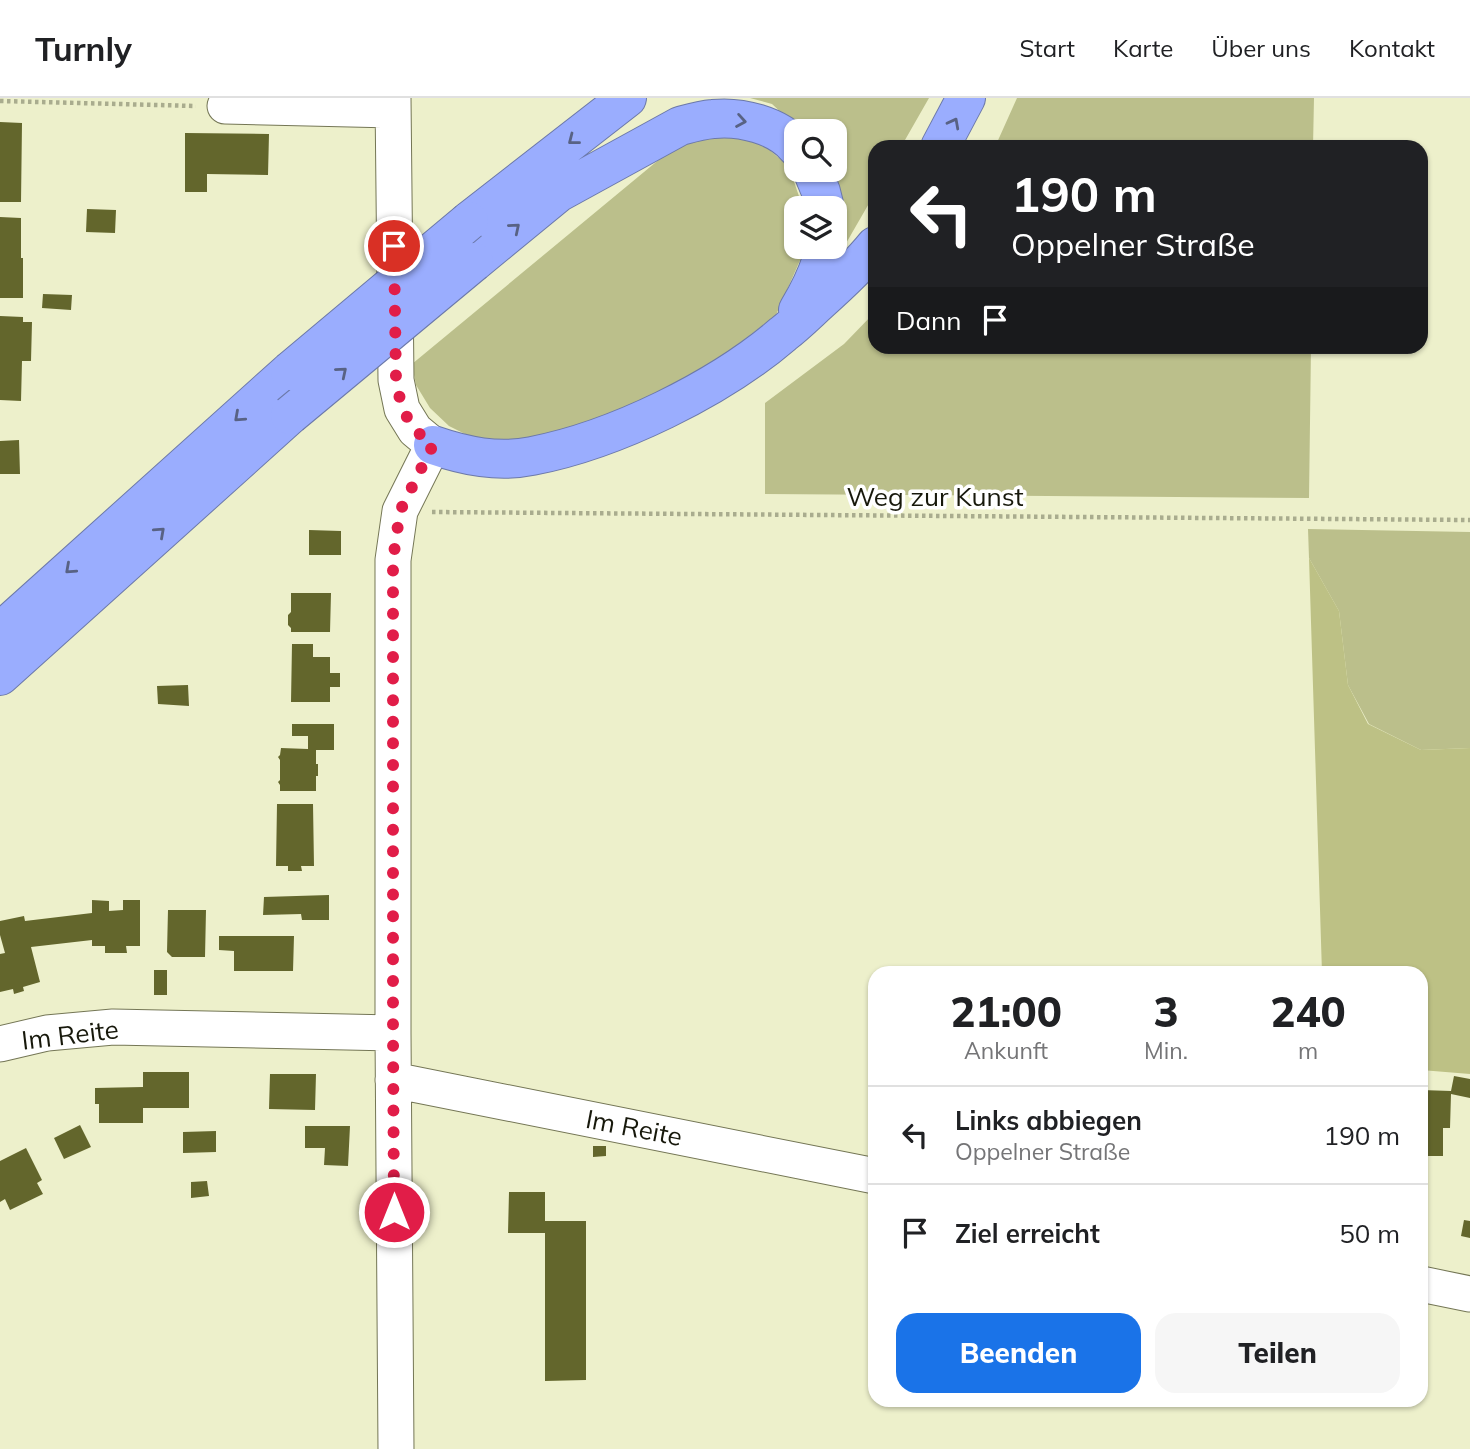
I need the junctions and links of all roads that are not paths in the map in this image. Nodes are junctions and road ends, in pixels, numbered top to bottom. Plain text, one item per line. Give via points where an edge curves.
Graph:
1 (627, 98) edge
2 (679, 98) edge
3 (966, 98) edge
4 (393, 104) edge
5 (225, 106) road end
6 (784, 138) edge
7 (944, 140) edge
8 (556, 194) junction
9 (868, 253) edge
10 (822, 259) edge
11 (782, 336) junction
12 (433, 445) junction
13 (0, 632) edge
14 (0, 676) edge
15 (393, 1033) junction
16 (0, 1044) edge
17 (393, 1080) junction
18 (868, 1174) edge
19 (1428, 1285) edge
20 (1470, 1294) edge
21 (396, 1449) edge

1 -> 13 highway, bridge via 469,221 290,371
2 - 8 highway
7 -> 3 highway
4 - 5 street
4 - 12 street via 396,380 402,409 415,430
8 -> 6 highway via 697,121 749,121
14 -> 8 highway, bridge via 290,415
9 - 11 highway
10 - 11 highway via 815,281
11 - 12 highway via 691,396 592,440 531,457 504,458 480,458
12 - 15 street via 400,511 393,560
15 - 16 street, Im Reite via 113,1027 47,1033
15 - 17 street
17 - 18 street, Im Reite
17 - 21 street
19 - 20 street

